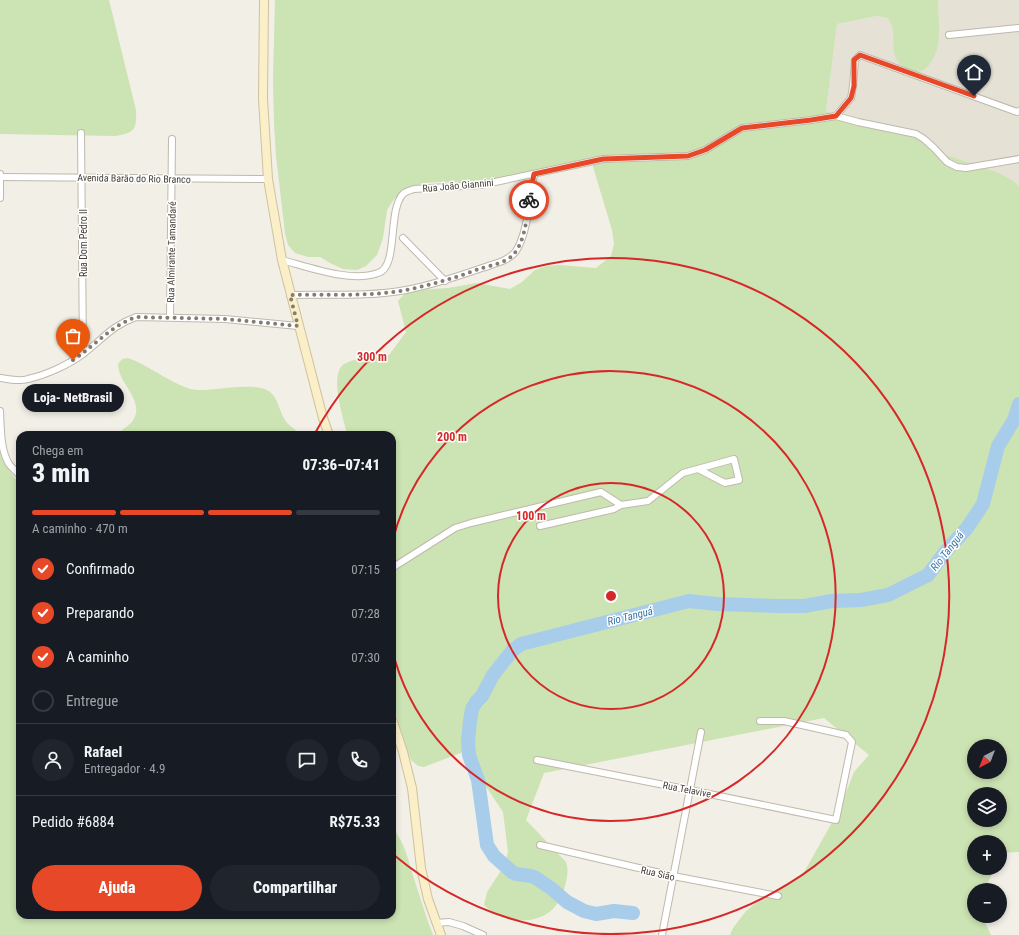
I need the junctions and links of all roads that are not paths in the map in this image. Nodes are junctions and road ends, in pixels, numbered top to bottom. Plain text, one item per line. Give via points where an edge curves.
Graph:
1 (264, 0) edge
2 (1019, 28) edge
3 (949, 35) dead end
4 (1019, 111) edge
5 (836, 116) junction
6 (81, 133) dead end
7 (172, 139) dead end
8 (1019, 159) edge
9 (534, 174) junction
10 (0, 176) edge
11 (82, 177) junction
12 (172, 178) junction
13 (268, 179) junction
14 (0, 198) edge
15 (403, 238) dead end
16 (282, 260) junction
17 (445, 281) junction
18 (290, 295) junction
19 (170, 317) junction
20 (298, 326) junction
21 (83, 354) junction
22 (0, 378) edge
23 (0, 411) edge
24 (328, 431) edge
25 (698, 469) junction
26 (16, 471) edge
27 (621, 505) junction
28 (540, 526) dead end
29 (396, 565) edge
30 (760, 721) dead end
31 (396, 731) edge
32 (701, 732) dead end
33 (537, 760) dead end
34 (690, 790) junction
35 (540, 845) dead end
36 (673, 876) junction
37 (778, 896) dead end
38 (436, 923) junction
39 (441, 935) edge
40 (483, 935) edge
41 (662, 935) edge

1 - 13 main road via 263,99
2 - 3 street
4 - 5 street via 860,55 854,60 854,86 851,98
5 - 8 street via 916,134 957,168
5 - 9 street, Rua João Giannini via 742,128 705,150 688,156 603,159
6 - 11 street, Rua Dom Pedro II
7 - 12 street, Rua Almirante Tamandaré
9 - 16 street, Rua João Giannini via 481,185 414,189 404,192 398,201 388,262 385,269 379,273 344,275
9 - 17 street via 525,228 517,250 501,262
10 - 11 street, Avenida Barão do Rio Branco
10 - 14 street
11 - 12 street, Avenida Barão do Rio Branco
11 - 21 street, Rua Dom Pedro II
12 - 13 street, Avenida Barão do Rio Branco
12 - 19 street, Rua Almirante Tamandaré
13 - 16 main road
15 - 17 street
16 - 18 main road
17 - 18 street via 405,290 357,295
18 - 20 main road
19 - 20 street
19 - 21 street via 136,317 122,322
20 - 24 main road
21 - 22 street via 62,366 27,380
23 - 26 street via 4,452
25 - 25 street via 725,483 739,480 734,459
25 - 27 street via 683,473 648,502
27 - 28 street
27 - 29 street via 601,492 471,523 455,528
30 - 34 street, Rua Telavive via 784,721 846,735 852,742 836,820
31 - 38 main road via 412,788 421,868
32 - 34 street
33 - 34 street, Rua Telavive
34 - 36 street
35 - 36 street, Rua Sião
36 - 37 street, Rua Sião
36 - 41 street
38 - 39 main road
38 - 40 street via 449,922

